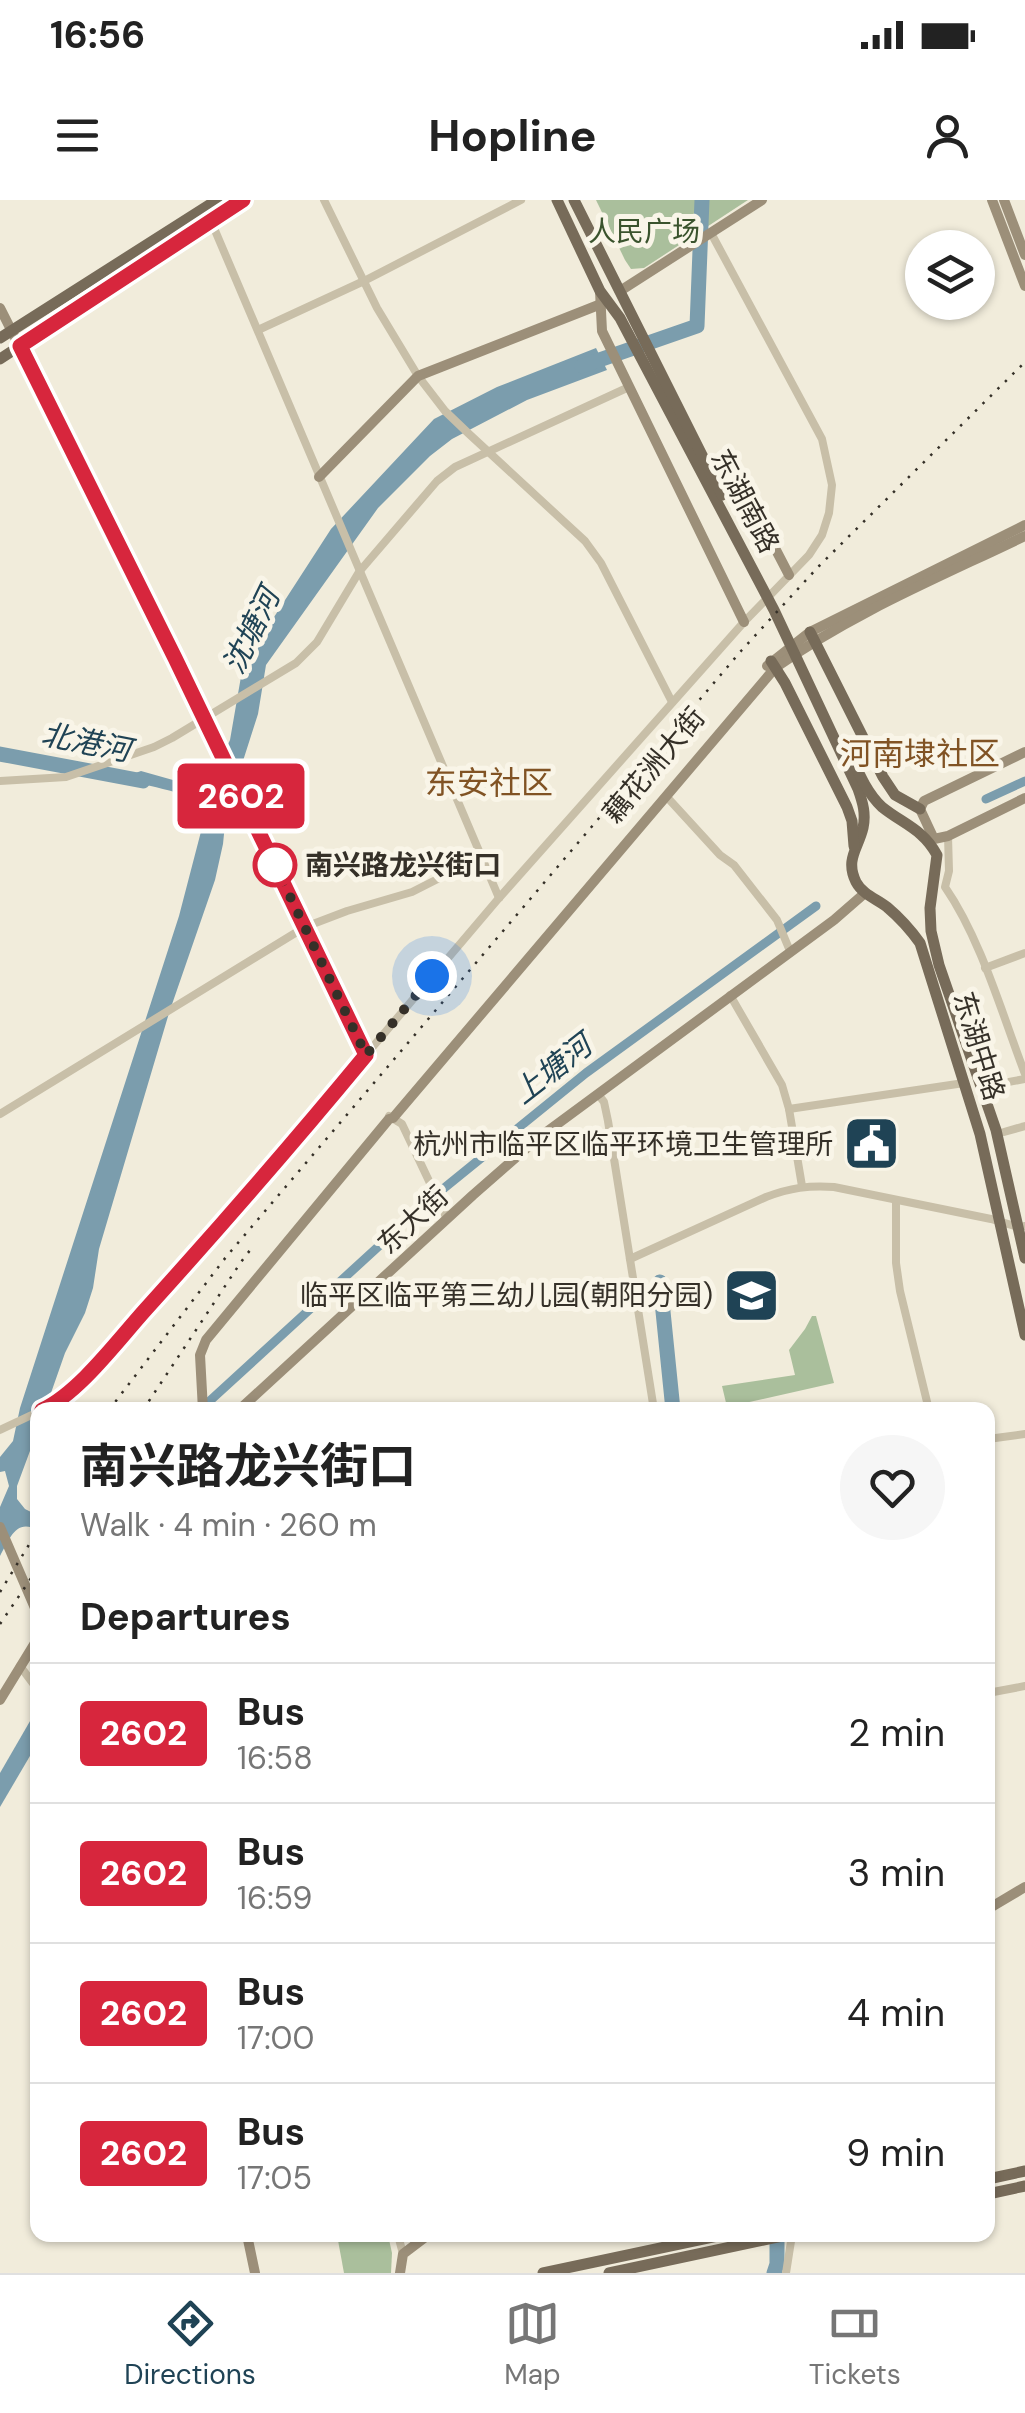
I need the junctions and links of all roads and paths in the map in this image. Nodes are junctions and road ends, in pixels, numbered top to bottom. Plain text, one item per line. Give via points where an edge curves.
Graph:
1 (216, 200) edge
2 (243, 200) edge
3 (324, 200) edge
4 (522, 200) edge
5 (557, 200) edge
6 (574, 200) edge
7 (762, 200) edge
8 (992, 200) edge
9 (1004, 200) edge
10 (211, 221) junction
11 (711, 233) junction
12 (1025, 255) edge
13 (364, 280) junction
14 (1025, 286) edge
15 (620, 291) junction
16 (600, 297) junction
17 (0, 308) edge
18 (625, 316) junction
19 (258, 330) junction
20 (6, 335) edge
21 (20, 346) junction
22 (0, 360) edge
23 (418, 376) junction
24 (628, 384) junction
25 (487, 452) junction
26 (319, 476) junction
27 (738, 477) dead end
28 (1025, 525) edge
29 (1025, 536) edge
30 (359, 572) junction
31 (788, 575) junction
32 (744, 622) junction
33 (812, 636) junction
34 (773, 664) junction
35 (672, 702) junction
36 (204, 717) junction
37 (1025, 752) edge
38 (0, 781) edge
39 (862, 788) junction
40 (666, 796) junction
41 (1025, 798) edge
42 (922, 805) junction
43 (948, 836) junction
44 (931, 842) junction
45 (854, 846) junction
46 (481, 857) junction
47 (865, 893) junction
48 (498, 898) junction
49 (305, 928) junction
50 (790, 951) junction
51 (1025, 953) edge
52 (984, 968) junction
53 (730, 996) junction
54 (366, 1055) junction
55 (1025, 1076) edge
56 (964, 1083) junction
57 (981, 1087) junction
58 (598, 1094) junction
59 (788, 1108) junction
60 (0, 1114) edge
61 (390, 1118) junction
62 (1025, 1126) edge
63 (1004, 1132) dead end
64 (802, 1186) junction
65 (896, 1200) junction
66 (447, 1219) junction
67 (999, 1221) junction
68 (1021, 1227) edge
69 (1025, 1258) edge
70 (630, 1259) junction
71 (1025, 1335) edge
72 (57, 1402) edge
73 (203, 1402) edge
74 (248, 1402) edge
75 (652, 1402) edge
76 (927, 1402) edge
77 (30, 1416) edge
78 (0, 1430) edge
79 (1025, 1434) edge
80 (995, 1438) edge
81 (0, 1527) edge
82 (30, 1596) edge
83 (30, 1650) edge
84 (20, 1666) junction
85 (30, 1680) edge
86 (1025, 1686) edge
87 (995, 1692) edge
88 (0, 1700) edge
89 (1025, 1887) edge
90 (995, 1906) edge
91 (1025, 2170) edge
92 (995, 2176) edge
93 (1025, 2186) edge
94 (995, 2192) edge
95 (247, 2242) edge
96 (400, 2242) edge
97 (419, 2242) edge
98 (689, 2242) edge
99 (753, 2242) edge
100 (788, 2242) edge
101 (403, 2254) junction
102 (254, 2273) edge
103 (400, 2273) edge
104 (544, 2273) edge
105 (609, 2273) edge
106 (786, 2273) edge

1 - 20 main road
2 - 10 main road
3 - 13 street
4 - 13 street
5 - 16 main road, 东湖南路
6 - 15 main road
7 - 11 main road
8 - 14 main road
9 - 12 main road
10 - 19 street
10 - 21 main road
11 - 15 main road
11 - 31 street via 828,459 830,513 822,535
13 - 19 street
13 - 23 street
15 - 18 main road
16 - 18 main road, 东湖南路
16 - 23 main road
16 - 24 main road via 602,332
17 - 20 main road
18 - 39 main road, 东湖南路 via 792,630
19 - 26 street
20 - 21 main road
21 - 22 main road
21 - 36 main road
23 - 25 street
23 - 26 main road
24 - 25 street
24 - 32 main road
25 - 30 street via 437,481
25 - 35 street via 593,552
26 - 30 street
27 - 31 main road
28 - 33 main road, 藕花洲大街
29 - 33 main road, 藕花洲大街
30 - 36 street via 317,642 296,663
30 - 46 street
31 - 32 street
32 - 35 street
33 - 34 main road, 藕花洲大街
33 - 42 main road via 895,796
34 - 40 main road, 藕花洲大街
34 - 45 main road via 847,808
34 - 61 main road, 藕花洲大街
35 - 48 street
36 - 38 street via 172,738 74,774
36 - 49 main road
37 - 42 main road
39 - 44 main road, 东湖南路
39 - 45 main road, 东湖南路 via 862,834
40 - 50 street via 777,920
40 - 61 main road, 藕花洲大街
41 - 43 main road
42 - 44 main road
43 - 44 main road
43 - 52 street via 945,887
44 - 57 main road, 东湖中路 via 937,856 931,932
45 - 47 main road via 856,881
46 - 48 street
46 - 49 street via 412,892
47 - 50 main road, 东大街
47 - 56 main road, 东湖中路 via 920,943
48 - 54 street
49 - 54 main road
49 - 60 street
50 - 53 main road, 东大街
51 - 52 street
52 - 55 street
53 - 58 main road, 东大街
53 - 59 street via 770,1061
54 - 72 street via 219,1228
55 - 57 street
56 - 59 street
56 - 67 main road, 东湖中路
57 - 68 main road, 东湖中路
58 - 66 main road, 东大街
58 - 70 street
59 - 64 street
61 - 66 street via 402,1124
61 - 73 main road, 藕花洲大街 via 206,1340 200,1355
62 - 63 street
64 - 65 street
64 - 70 street
65 - 67 street
65 - 76 street via 900,1291
66 - 74 main road, 东大街
67 - 68 street
67 - 71 main road, 东湖中路
68 - 69 main road, 东湖中路
70 - 75 street
77 - 78 street
79 - 80 street
81 - 82 main road
83 - 84 main road
84 - 85 street
84 - 88 main road
86 - 87 street
89 - 90 main road
91 - 92 main road
93 - 94 main road
95 - 102 main road
96 - 101 street
97 - 101 main road
98 - 104 main road
99 - 105 main road
100 - 106 street
101 - 103 main road

